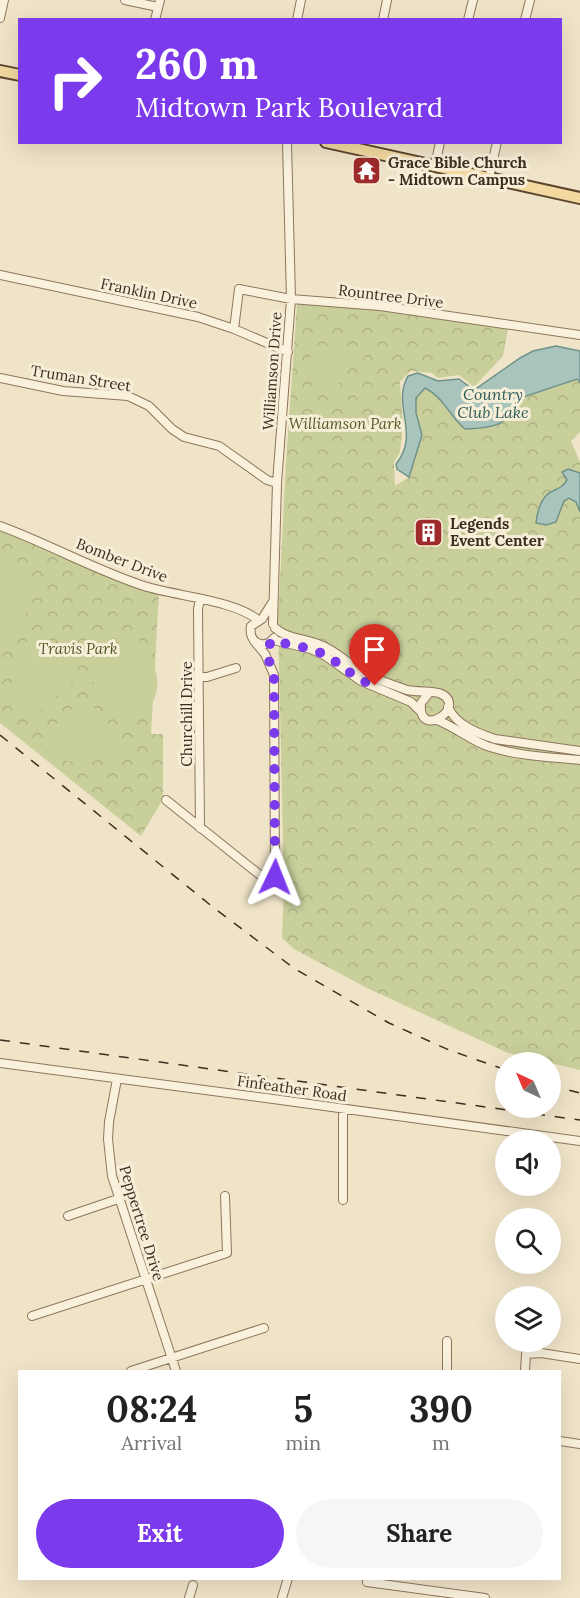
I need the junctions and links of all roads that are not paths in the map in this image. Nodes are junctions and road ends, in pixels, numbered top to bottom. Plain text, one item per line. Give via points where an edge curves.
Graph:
1 (4, 0) edge
2 (125, 0) edge
3 (301, 0) edge
4 (387, 0) edge
5 (473, 0) edge
6 (530, 0) edge
7 (159, 4) edge
8 (0, 18) edge
9 (297, 18) edge
10 (383, 18) edge
11 (468, 18) edge
12 (526, 18) edge
13 (0, 71) edge
14 (18, 75) edge
15 (287, 144) edge
16 (440, 144) edge
17 (497, 144) edge
18 (354, 145) edge
19 (435, 166) junction
20 (489, 178) junction
21 (580, 198) edge
22 (0, 275) edge
23 (291, 299) junction
24 (234, 329) junction
25 (580, 335) edge
26 (288, 352) junction
27 (0, 378) edge
28 (277, 483) junction
29 (0, 526) edge
30 (200, 599) junction
31 (273, 602) junction
32 (237, 610) junction
33 (260, 620) junction
34 (274, 626) junction
35 (250, 630) junction
36 (254, 641) junction
37 (271, 641) junction
38 (269, 661) junction
39 (236, 668) dead end
40 (200, 677) junction
41 (429, 693) junction
42 (448, 707) junction
43 (421, 712) junction
44 (437, 720) junction
45 (580, 751) edge
46 (580, 760) edge
47 (166, 800) dead end
48 (200, 828) junction
49 (0, 1063) edge
50 (117, 1079) junction
51 (343, 1110) junction
52 (580, 1141) edge
53 (225, 1196) dead end
54 (118, 1199) junction
55 (343, 1200) dead end
56 (68, 1216) dead end
57 (146, 1278) junction
58 (32, 1316) dead end
59 (264, 1328) dead end
60 (447, 1341) dead end
61 (172, 1358) junction
62 (580, 1359) edge
63 (134, 1370) edge
64 (176, 1370) edge
65 (447, 1370) edge
66 (525, 1370) edge
67 (561, 1442) edge
68 (580, 1444) edge
69 (287, 1580) edge
70 (367, 1582) dead end
71 (193, 1585) dead end
72 (189, 1598) edge
73 (282, 1598) edge
74 (484, 1598) edge

1 - 8 street
2 - 7 street
3 - 9 street
4 - 10 street
5 - 11 street
6 - 12 street
13 - 14 main road
15 - 23 street, Williamson Drive
16 - 19 street
17 - 20 street
18 - 19 main road
19 - 20 main road
20 - 21 main road
22 - 24 street, Franklin Drive via 198,317
23 - 24 street, Rountree Drive via 239,289
23 - 25 street, Rountree Drive via 380,306
23 - 26 street, Williamson Drive
24 - 26 street, Franklin Drive
26 - 28 street, Williamson Drive
27 - 28 street, Truman Street via 63,391 128,396 149,406 184,437 219,446
28 - 31 street, Williamson Drive
29 - 30 street, Bomber Drive via 145,587
30 - 32 street, Bomber Drive
30 - 40 street, Churchill Drive
31 - 33 street
31 - 34 street, Williamson Drive
32 - 33 street, Bomber Drive
32 - 35 street
33 - 34 street
33 - 35 street
34 - 37 street
34 - 41 street via 288,636 334,651 364,673 415,692
35 - 36 street
36 - 37 street via 262,645
36 - 38 street
37 - 38 street
37 - 43 street via 324,655 361,681 411,702
38 - 48 street via 274,675 276,872 271,881
39 - 40 street
40 - 48 street, Churchill Drive
41 - 42 street via 442,695
41 - 43 street via 420,703
42 - 44 street
42 - 45 street via 458,721 482,734 507,742
43 - 44 street via 428,719
44 - 46 street via 493,748
47 - 48 street
49 - 50 street, Finfeather Road
50 - 51 street, Finfeather Road
50 - 54 street, Peppertree Drive via 108,1139
51 - 52 street, Finfeather Road
51 - 55 street
53 - 57 street via 227,1253
54 - 56 street
54 - 57 street, Peppertree Drive
57 - 58 street
57 - 61 street, Peppertree Drive
59 - 61 street
60 - 65 street
61 - 63 street
61 - 64 street, Peppertree Drive
62 - 66 street via 526,1354
67 - 68 street
69 - 73 street
70 - 74 street
71 - 72 street

